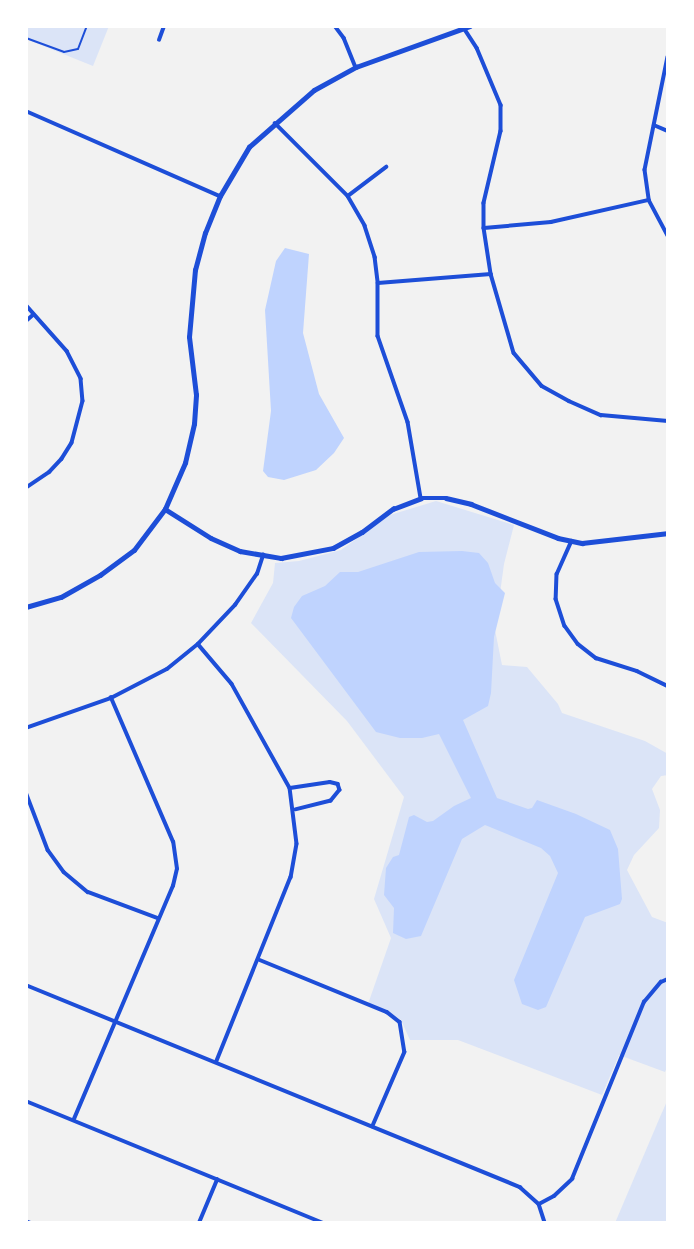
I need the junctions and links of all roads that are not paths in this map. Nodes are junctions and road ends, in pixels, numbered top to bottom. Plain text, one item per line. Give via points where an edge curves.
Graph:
1 (164, 26) edge
2 (335, 26) edge
3 (466, 27) edge
4 (159, 40) dead end
5 (668, 57) edge
6 (356, 67) junction
7 (26, 111) edge
8 (275, 122) junction
9 (653, 125) junction
10 (668, 131) edge
11 (386, 167) dead end
12 (220, 196) junction
13 (348, 196) junction
14 (649, 200) junction
15 (484, 228) junction
16 (668, 235) edge
17 (491, 274) junction
18 (378, 283) junction
19 (26, 305) edge
20 (33, 315) junction
21 (26, 321) edge
22 (667, 419) edge
23 (26, 488) edge
24 (421, 498) junction
25 (165, 509) junction
26 (668, 533) edge
27 (572, 541) junction
28 (263, 555) junction
29 (26, 607) edge
30 (198, 644) junction
31 (668, 687) edge
32 (111, 698) junction
33 (26, 728) edge
34 (290, 788) junction
35 (26, 792) edge
36 (295, 810) junction
37 (158, 918) junction
38 (260, 960) junction
39 (668, 979) edge
40 (26, 985) edge
41 (115, 1020) junction
42 (217, 1061) junction
43 (26, 1101) edge
44 (74, 1119) junction
45 (373, 1126) junction
46 (216, 1180) junction
47 (539, 1204) junction
48 (26, 1221) edge
49 (319, 1222) edge
50 (31, 1223) edge
51 (199, 1223) edge
52 (545, 1223) edge

1 - 4 street
2 - 6 street
3 - 6 street
3 - 15 street via 501,105 501,131 484,203
5 - 9 street
6 - 8 street via 314,90
7 - 12 street
8 - 12 street via 249,147
8 - 13 street
9 - 10 street
9 - 14 street via 645,170
11 - 13 street
12 - 25 street via 205,233 190,308 194,424 185,463
13 - 18 street via 365,226
14 - 15 street via 551,222
14 - 16 street
15 - 17 street
17 - 18 street
17 - 22 street via 514,353 542,386 601,415
18 - 24 street via 378,336 408,422
19 - 20 street
20 - 21 street
20 - 23 street via 66,351 81,379 83,401 72,443 62,459
24 - 27 street via 471,504
24 - 28 street via 393,509 333,548 300,556
25 - 28 street via 211,538
25 - 29 street via 134,550 100,575 61,597
26 - 27 street
27 - 31 street via 557,574 556,599 565,626 596,659 637,671
28 - 30 street via 257,574 235,605
30 - 32 street via 167,669
30 - 34 street via 232,684
32 - 33 street
32 - 37 street via 176,855 173,886
34 - 36 street
34 - 36 street via 330,782 340,790 331,801
35 - 37 street via 48,850 64,872 88,892
36 - 38 street via 297,844 291,877
37 - 41 street
38 - 42 street
38 - 45 street via 387,1012 400,1022 405,1052
39 - 47 street via 643,1002 572,1179
40 - 41 street
41 - 42 street
41 - 44 street
42 - 45 street
43 - 44 street
44 - 46 street
45 - 47 street via 520,1188
46 - 49 street
46 - 51 street
47 - 52 street
48 - 50 street

